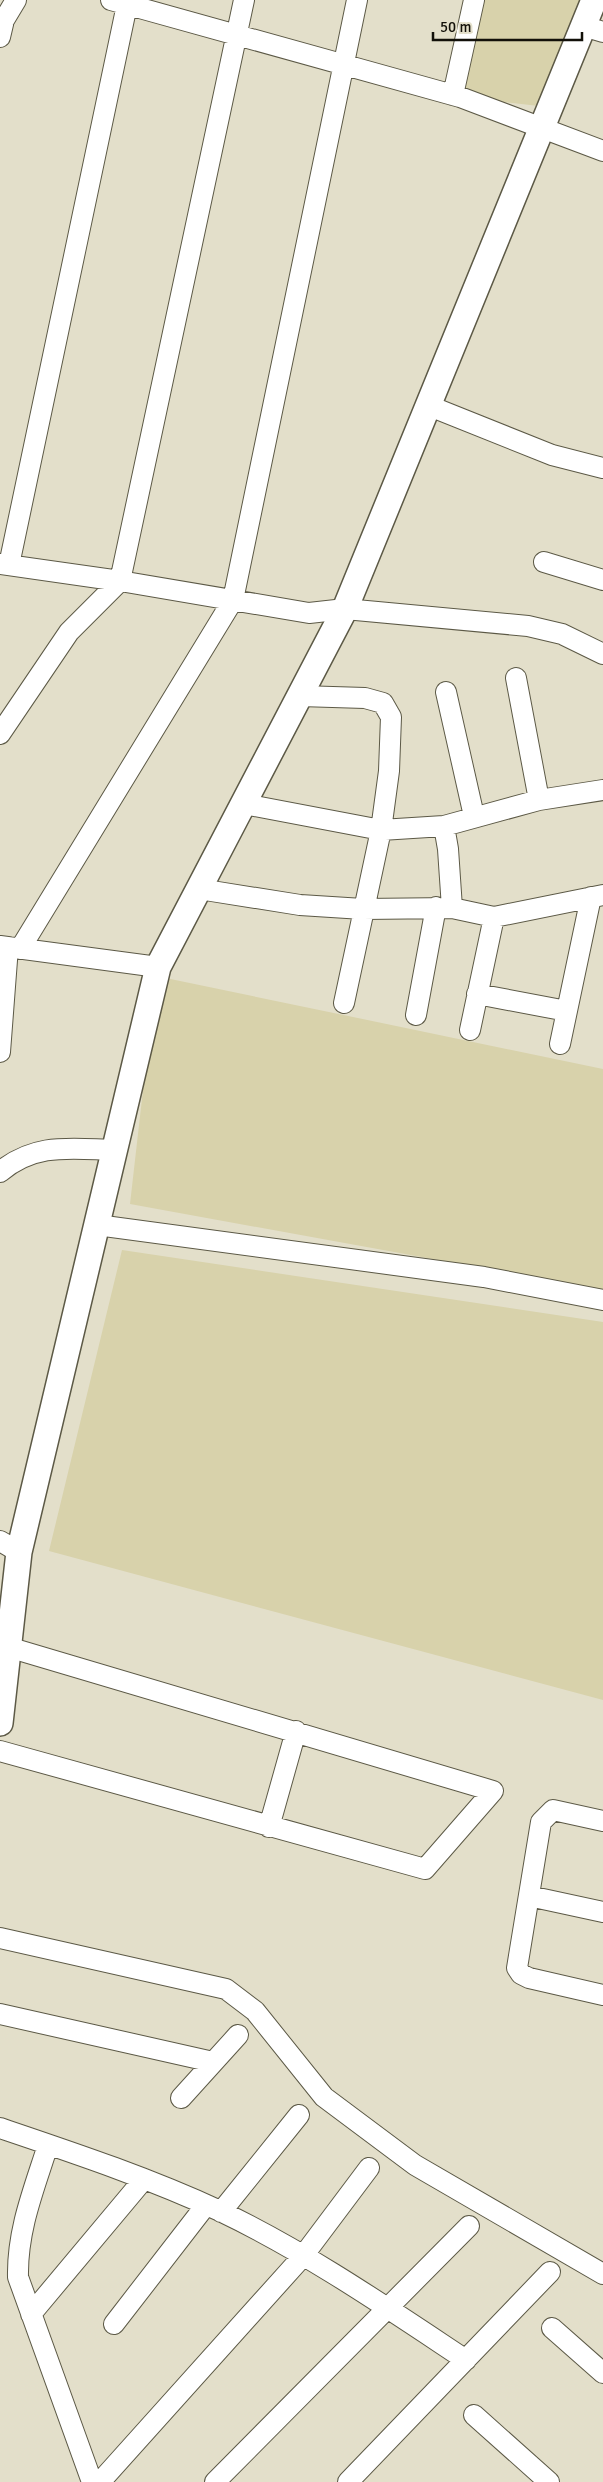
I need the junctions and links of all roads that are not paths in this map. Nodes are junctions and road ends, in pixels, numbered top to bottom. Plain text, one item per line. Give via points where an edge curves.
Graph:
1 (16, 0) edge
2 (244, 0) edge
3 (358, 0) edge
4 (474, 0) edge
5 (594, 0) edge
6 (122, 2) edge
7 (593, 29) edge
8 (237, 35) junction
9 (0, 37) edge
10 (344, 65) junction
11 (453, 95) junction
12 (541, 129) junction
13 (603, 151) edge
14 (428, 405) junction
15 (603, 468) edge
16 (544, 562) dead end
17 (5, 565) edge
18 (603, 580) edge
19 (120, 581) junction
20 (233, 600) junction
21 (345, 610) junction
22 (603, 654) edge
23 (516, 678) dead end
24 (446, 692) dead end
25 (300, 696) junction
26 (0, 734) edge
27 (603, 790) edge
28 (539, 800) junction
29 (244, 804) junction
30 (474, 816) junction
31 (444, 826) junction
32 (381, 830) junction
33 (199, 889) junction
34 (597, 896) edge
35 (444, 908) junction
36 (363, 909) junction
37 (494, 917) junction
38 (10, 947) edge
39 (158, 967) junction
40 (478, 994) junction
41 (344, 1003) dead end
42 (567, 1011) junction
43 (416, 1015) dead end
44 (470, 1030) dead end
45 (560, 1044) dead end
46 (0, 1052) edge
47 (114, 1150) junction
48 (0, 1172) edge
49 (97, 1225) junction
50 (603, 1300) edge
51 (10, 1546) edge
52 (8, 1647) junction
53 (0, 1723) edge
54 (296, 1731) junction
55 (0, 1750) edge
56 (603, 1820) edge
57 (269, 1827) junction
58 (529, 1896) junction
59 (603, 1912) edge
60 (0, 1938) edge
61 (603, 1995) edge
62 (0, 2014) edge
63 (238, 2035) dead end
64 (213, 2062) junction
65 (181, 2098) dead end
66 (299, 2115) dead end
67 (0, 2128) edge
68 (48, 2145) junction
69 (369, 2168) dead end
70 (144, 2179) junction
71 (214, 2208) junction
72 (469, 2226) dead end
73 (303, 2256) junction
74 (550, 2272) dead end
75 (603, 2274) edge
76 (389, 2309) junction
77 (31, 2314) junction
78 (114, 2324) dead end
79 (552, 2328) dead end
80 (466, 2360) junction
81 (603, 2373) edge
82 (474, 2415) dead end
83 (92, 2482) edge
84 (100, 2482) edge
85 (215, 2482) edge
86 (348, 2482) edge
87 (549, 2482) edge

1 - 9 street via 4,20
2 - 8 street
3 - 10 street
4 - 11 street
5 - 7 street
6 - 8 street
6 - 17 street
7 - 12 street
8 - 10 street
8 - 19 street
10 - 11 street
10 - 20 street
11 - 12 street
12 - 13 street
12 - 14 street
14 - 15 street via 552,454
14 - 21 street
16 - 18 street
17 - 19 street
19 - 20 street
19 - 26 street via 69,632
20 - 21 street via 308,613
20 - 38 street
21 - 22 street via 528,626 562,634
21 - 25 street
23 - 28 street
24 - 30 street
25 - 29 street
25 - 32 street via 365,698 383,703 391,717 389,772
27 - 28 street
28 - 30 street
29 - 32 street
29 - 33 street
30 - 31 street
31 - 32 street
31 - 35 street via 448,849
32 - 36 street
33 - 36 street via 300,905
33 - 39 street
34 - 37 street
34 - 42 street
35 - 36 street
35 - 37 street
35 - 43 street
36 - 41 street
37 - 40 street
38 - 39 street
38 - 46 street
39 - 47 street
40 - 42 street
40 - 44 street
42 - 45 street
47 - 48 street via 48,1149 13,1161
47 - 49 street
49 - 50 street via 484,1277
49 - 51 street
51 - 52 street
52 - 53 street
52 - 54 street
54 - 57 street
54 - 57 street via 493,1791 425,1869
55 - 57 street
56 - 58 street via 553,1810 545,1816 541,1822
58 - 59 street
58 - 61 street via 517,1968 529,1978
60 - 75 street via 226,1989 255,2011 324,2097 415,2165
62 - 64 street
63 - 64 street
64 - 65 street
66 - 71 street
67 - 68 street
68 - 70 street
68 - 77 street via 22,2222 17,2252 18,2277
69 - 73 street
70 - 71 street
70 - 77 street
71 - 73 street
71 - 78 street
72 - 76 street
73 - 76 street
73 - 84 street
74 - 80 street
76 - 80 street
76 - 85 street
77 - 83 street
79 - 81 street
80 - 86 street
82 - 87 street

